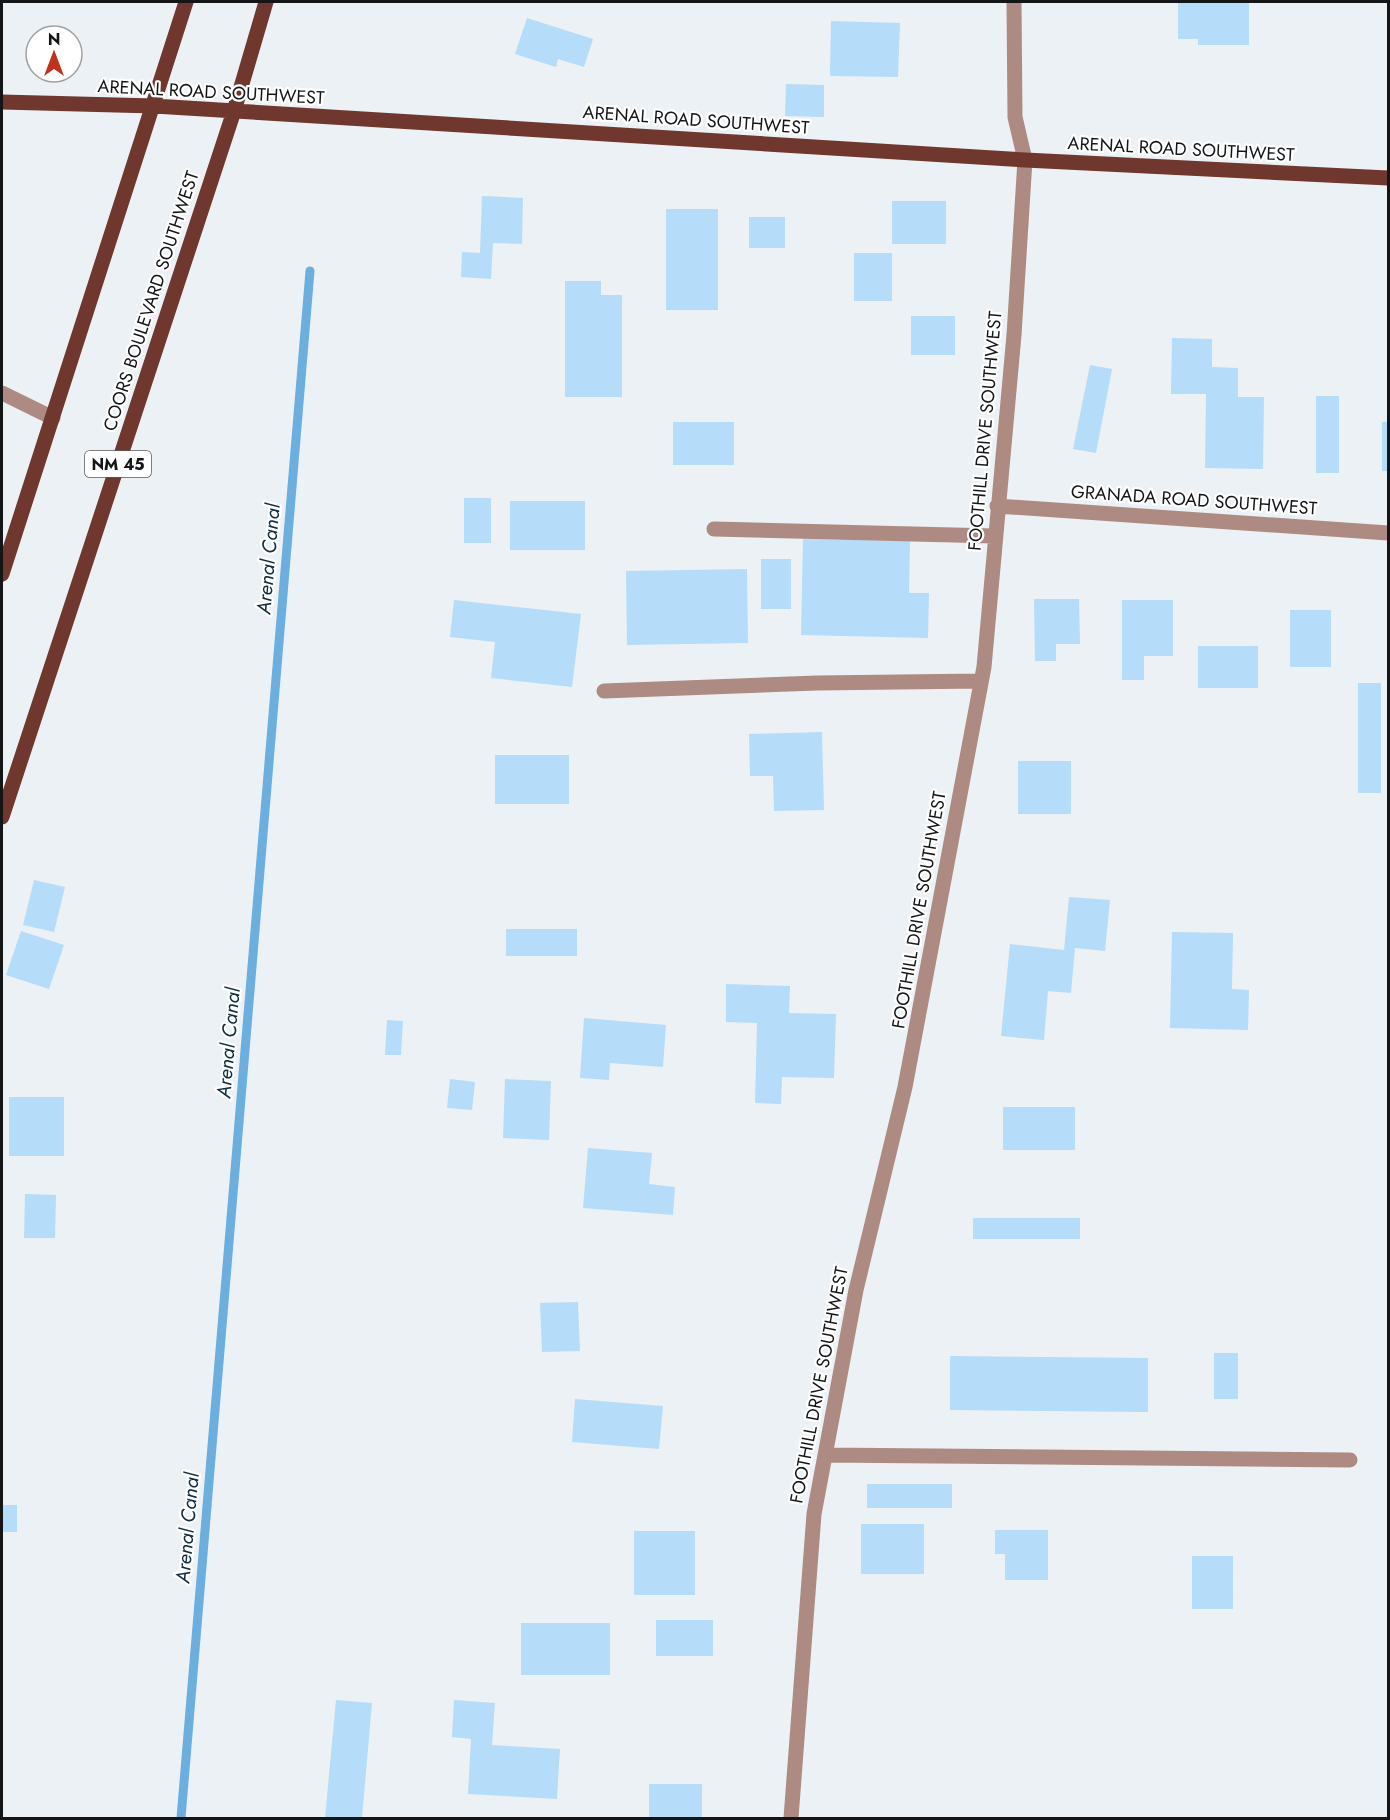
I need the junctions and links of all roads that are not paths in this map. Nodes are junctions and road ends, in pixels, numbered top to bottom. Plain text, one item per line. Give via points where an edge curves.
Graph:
1 (186, 2) edge
2 (266, 2) edge
3 (1014, 2) edge
4 (2, 102) edge
5 (154, 106) junction
6 (234, 111) junction
7 (1025, 160) junction
8 (1389, 178) edge
9 (2, 393) edge
10 (53, 418) junction
11 (997, 506) junction
12 (714, 528) dead end
13 (1389, 533) edge
14 (994, 536) junction
15 (2, 574) edge
16 (981, 681) junction
17 (604, 691) dead end
18 (2, 818) edge
19 (825, 1455) junction
20 (1350, 1460) dead end
21 (791, 1818) edge

1 - 5 main road
2 - 6 main road, COORS BOULEVARD SOUTHWEST / NM 45
3 - 7 street, FOOTHILL DRIVE SOUTHWEST via 1015,117
4 - 5 main road, ARENAL ROAD SOUTHWEST
5 - 6 main road, ARENAL ROAD SOUTHWEST
5 - 10 main road
6 - 7 main road, ARENAL ROAD SOUTHWEST
6 - 18 main road, COORS BOULEVARD SOUTHWEST / NM 45
7 - 8 main road, ARENAL ROAD SOUTHWEST
7 - 11 street, FOOTHILL DRIVE SOUTHWEST via 1014,335
9 - 10 street
10 - 15 main road
11 - 13 street, GRANADA ROAD SOUTHWEST
11 - 14 street, FOOTHILL DRIVE SOUTHWEST
12 - 14 street
14 - 16 street, FOOTHILL DRIVE SOUTHWEST
16 - 17 street via 817,682
16 - 19 street, FOOTHILL DRIVE SOUTHWEST via 908,1074 856,1290
19 - 20 street
19 - 21 street, FOOTHILL DRIVE SOUTHWEST via 814,1514

